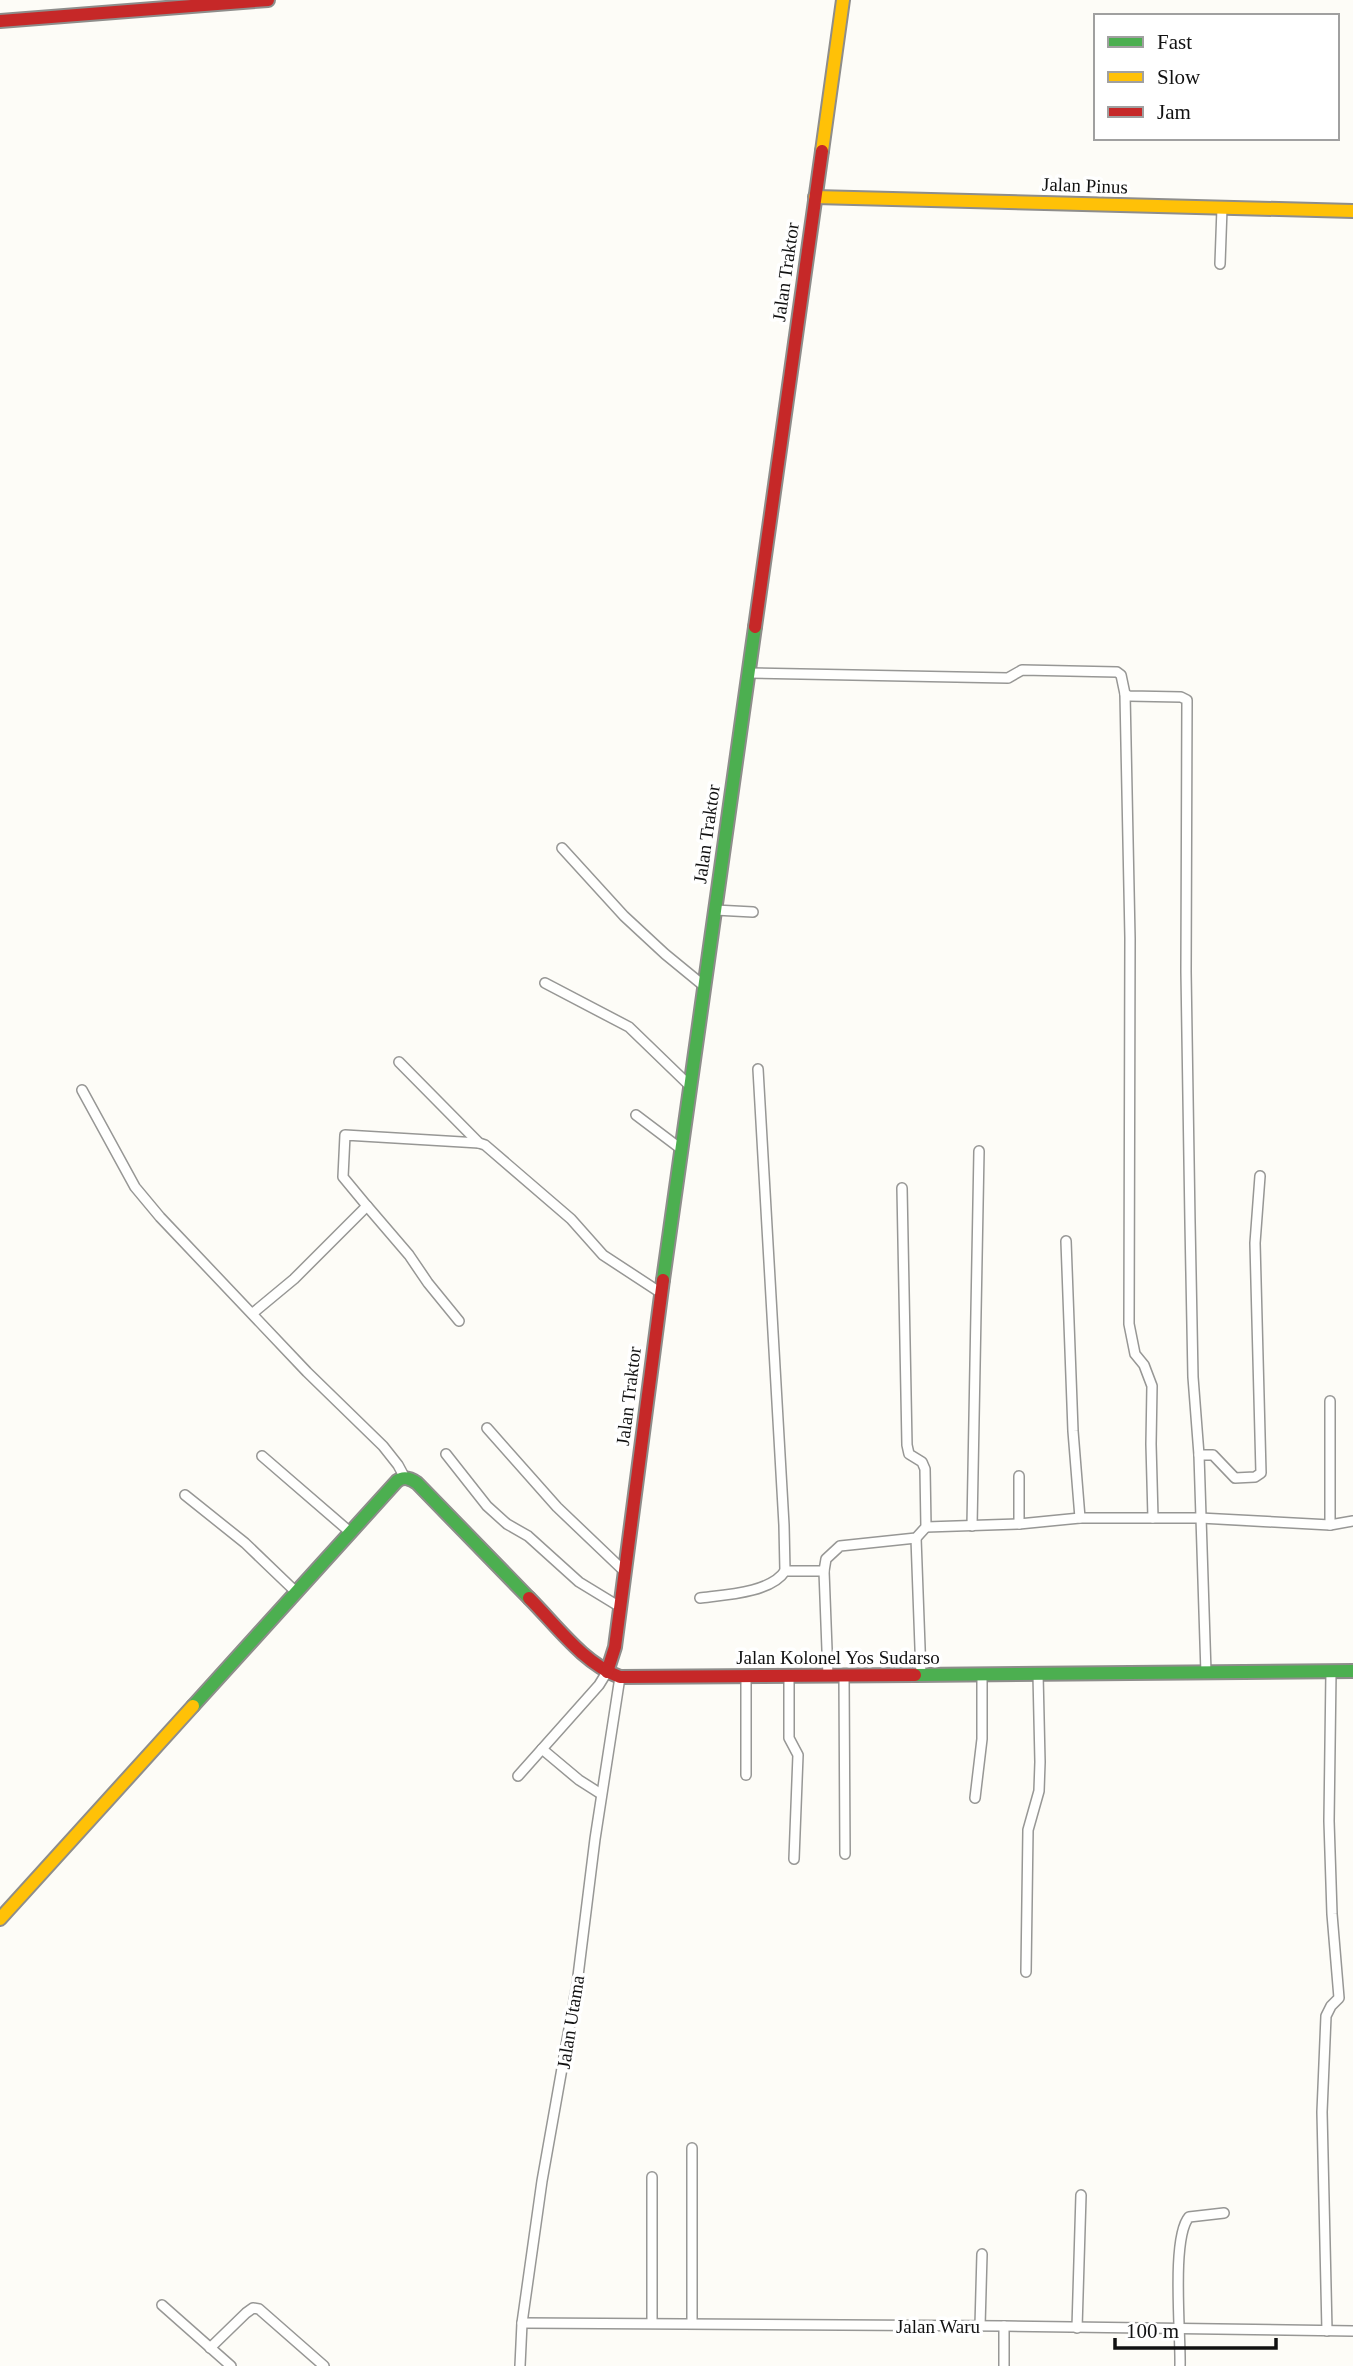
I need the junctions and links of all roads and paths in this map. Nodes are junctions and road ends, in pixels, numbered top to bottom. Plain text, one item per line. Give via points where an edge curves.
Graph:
1 (268, 0) edge
2 (843, 0) edge
3 (0, 21) edge
4 (815, 197) junction
5 (1222, 208) junction
6 (1353, 211) edge
7 (1220, 264) dead end
8 (748, 674) junction
9 (1125, 694) junction
10 (562, 849) dead end
11 (715, 910) junction
12 (753, 912) dead end
13 (545, 983) dead end
14 (704, 986) junction
15 (399, 1062) dead end
16 (758, 1069) dead end
17 (690, 1086) junction
18 (82, 1090) dead end
19 (635, 1115) dead end
20 (479, 1143) junction
21 (681, 1149) junction
22 (979, 1151) dead end
23 (1260, 1176) dead end
24 (902, 1188) dead end
25 (367, 1206) junction
26 (1066, 1241) dead end
27 (661, 1293) junction
28 (253, 1313) junction
29 (459, 1321) dead end
30 (1330, 1401) dead end
31 (487, 1428) dead end
32 (446, 1454) dead end
33 (1199, 1455) junction
34 (262, 1456) dead end
35 (1019, 1476) dead end
36 (405, 1478) junction
37 (186, 1495) dead end
38 (1080, 1518) junction
39 (1153, 1518) junction
40 (1200, 1518) junction
41 (1353, 1521) edge
42 (1019, 1524) junction
43 (1330, 1525) junction
44 (972, 1526) junction
45 (926, 1527) junction
46 (350, 1532) junction
47 (916, 1538) junction
48 (785, 1571) junction
49 (824, 1571) junction
50 (624, 1572) junction
51 (296, 1592) junction
52 (700, 1598) dead end
53 (620, 1607) junction
54 (1353, 1671) edge
55 (1331, 1672) junction
56 (1206, 1673) junction
57 (1038, 1674) junction
58 (613, 1675) junction
59 (921, 1675) junction
60 (982, 1675) junction
61 (789, 1676) junction
62 (828, 1676) junction
63 (844, 1676) junction
64 (746, 1677) junction
65 (542, 1749) junction
66 (746, 1775) dead end
67 (518, 1776) dead end
68 (601, 1794) junction
69 (975, 1798) dead end
70 (845, 1854) dead end
71 (794, 1858) dead end
72 (0, 1919) edge
73 (1026, 1972) dead end
74 (692, 2148) dead end
75 (652, 2177) dead end
76 (1081, 2195) dead end
77 (1224, 2213) dead end
78 (982, 2254) dead end
79 (162, 2305) dead end
80 (522, 2323) junction
81 (652, 2323) junction
82 (692, 2323) junction
83 (980, 2326) junction
84 (1004, 2326) junction
85 (1077, 2328) junction
86 (1181, 2328) junction
87 (1327, 2331) junction
88 (1353, 2331) edge
89 (211, 2348) junction
90 (231, 2366) edge
91 (324, 2366) edge
92 (520, 2366) edge
93 (1004, 2366) edge
94 (1180, 2366) edge

1 - 3 street
2 - 4 street, Jalan Traktor
4 - 5 street, Jalan Pinus
4 - 8 street, Jalan Traktor
5 - 6 street, Jalan Pinus
5 - 7 street
8 - 9 street via 1008,678 1021,670 1117,672 1123,678
8 - 11 street, Jalan Traktor
9 - 33 street via 1184,697 1188,702 1186,972 1193,1377
9 - 39 street via 1129,1324 1135,1354 1152,1386
10 - 14 street via 624,916
11 - 12 street
11 - 14 street, Jalan Traktor
13 - 17 street via 629,1027
14 - 17 street, Jalan Traktor
15 - 20 street
16 - 48 street
17 - 21 street, Jalan Traktor
18 - 28 street via 135,1187
19 - 21 street
20 - 25 street via 345,1135 343,1177
20 - 27 street via 571,1219 603,1255
21 - 27 street, Jalan Traktor
22 - 44 street
23 - 33 street via 1255,1243 1261,1473 1235,1478 1213,1455
24 - 45 street via 906,1445 925,1469
25 - 28 street
25 - 29 street
26 - 38 street
27 - 50 street, Jalan Traktor
28 - 36 street via 383,1446
30 - 43 street
31 - 50 street via 557,1507
32 - 53 street via 507,1524 528,1536 579,1582
33 - 40 street
34 - 46 street
35 - 42 street
36 - 46 street
36 - 58 street via 416,1483 592,1661
37 - 51 street
38 - 39 street
38 - 42 street
39 - 40 street
40 - 43 street
40 - 56 street
41 - 43 street
42 - 44 street
44 - 45 street
45 - 47 street
46 - 51 street
47 - 49 street via 840,1546 826,1559
47 - 59 street
48 - 49 street
48 - 52 street via 777,1581 759,1587
49 - 62 street
50 - 53 street, Jalan Traktor
51 - 72 street
53 - 58 street, Jalan Traktor
54 - 55 street, Jalan Kolonel Yos Sudarso
55 - 56 street, Jalan Kolonel Yos Sudarso
55 - 87 street via 1329,1821 1339,1998 1326,2016 1322,2112
56 - 57 street, Jalan Kolonel Yos Sudarso
57 - 60 street, Jalan Kolonel Yos Sudarso
57 - 73 street via 1040,1762 1028,1830
58 - 64 street, Jalan Kolonel Yos Sudarso
58 - 65 street
58 - 68 street, Jalan Utama
59 - 60 street, Jalan Kolonel Yos Sudarso
59 - 63 street, Jalan Kolonel Yos Sudarso
60 - 69 street via 982,1740
61 - 62 street, Jalan Kolonel Yos Sudarso
61 - 64 street, Jalan Kolonel Yos Sudarso
61 - 71 street via 789,1738 798,1755
62 - 63 street, Jalan Kolonel Yos Sudarso
63 - 70 street
64 - 66 street
65 - 67 street
65 - 68 street
68 - 80 street, Jalan Utama via 577,1984
74 - 82 street
75 - 81 street
76 - 85 street
77 - 86 street via 1189,2217 1185,2224 1177,2264
78 - 83 street
79 - 89 street
80 - 81 street, Jalan Waru
80 - 92 street, Jalan Utama
81 - 82 street, Jalan Waru
82 - 83 street, Jalan Waru
83 - 84 street, Jalan Waru
84 - 85 street, Jalan Waru
84 - 93 street
85 - 86 street, Jalan Waru
86 - 87 street, Jalan Waru
86 - 94 street
87 - 88 street, Jalan Waru
89 - 90 street
89 - 91 street via 253,2308

